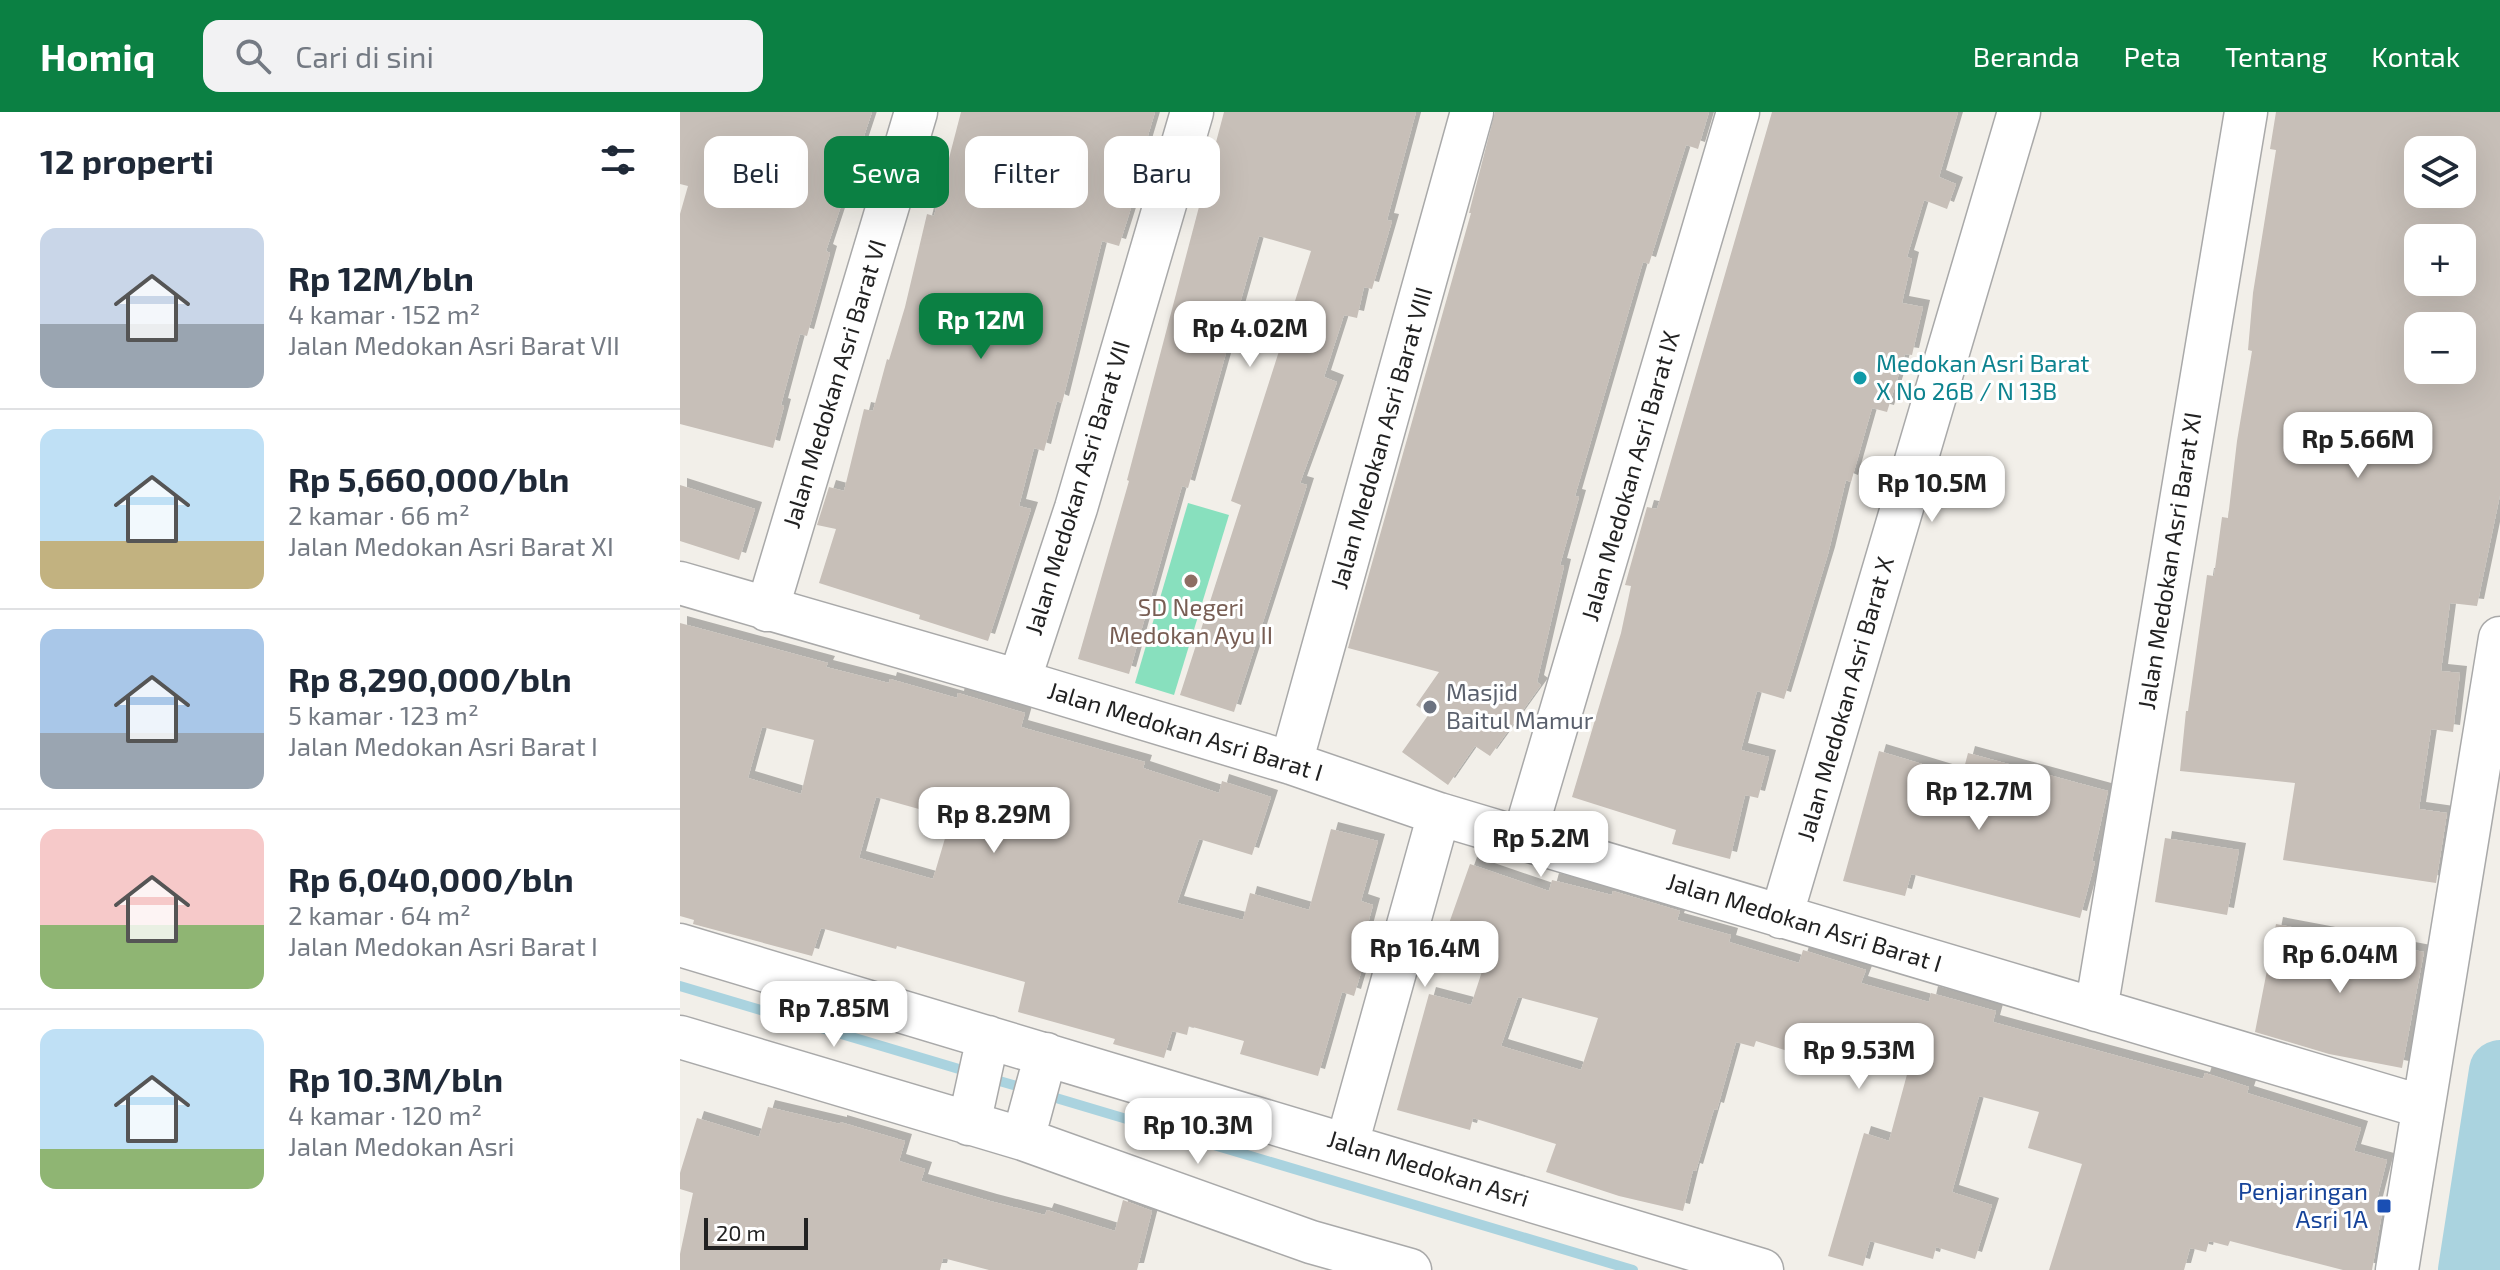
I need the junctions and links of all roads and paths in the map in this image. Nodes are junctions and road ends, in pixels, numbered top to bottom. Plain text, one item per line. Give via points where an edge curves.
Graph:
1 (916, 112) edge
2 (1192, 112) edge
3 (1472, 112) edge
4 (1738, 112) edge
5 (2019, 112) edge
6 (2246, 112) edge
7 (680, 583) edge
8 (767, 610) junction
9 (2500, 638) edge
10 (1019, 681) junction
11 (1291, 763) junction
12 (1439, 814) junction
13 (1523, 840) junction
14 (1781, 917) junction
15 (680, 945) edge
16 (2096, 1010) junction
17 (680, 1037) edge
18 (987, 1045) junction
19 (1044, 1060) junction
20 (2423, 1107) junction
21 (971, 1114) junction
22 (1026, 1127) junction
23 (1347, 1144) junction
24 (1307, 1256) edge
25 (1410, 1270) edge
26 (1762, 1270) edge
27 (2397, 1270) edge

1 - 8 street, Jalan Medokan Asri Barat VI
2 - 10 street, Jalan Medokan Asri Barat VII via 1076,508
3 - 11 street, Jalan Medokan Asri Barat VIII
4 - 13 street, Jalan Medokan Asri Barat IX
5 - 14 street, Jalan Medokan Asri Barat X
6 - 16 street, Jalan Medokan Asri Barat XI
7 - 8 street, Jalan Medokan Asri Barat I
8 - 10 street, Jalan Medokan Asri Barat I
9 - 20 street
10 - 11 street, Jalan Medokan Asri Barat I
11 - 12 street, Jalan Medokan Asri Barat I
12 - 13 street, Jalan Medokan Asri Barat I
12 - 23 street
13 - 14 street, Jalan Medokan Asri Barat I
14 - 16 street, Jalan Medokan Asri Barat I
15 - 18 street, Jalan Medokan Asri
16 - 20 street, Jalan Medokan Asri Barat I
17 - 21 street
18 - 19 street, Jalan Medokan Asri
18 - 21 street
19 - 22 street
19 - 23 street, Jalan Medokan Asri
20 - 27 street
21 - 22 street
22 - 24 street
23 - 26 street, Jalan Medokan Asri
24 - 25 street

